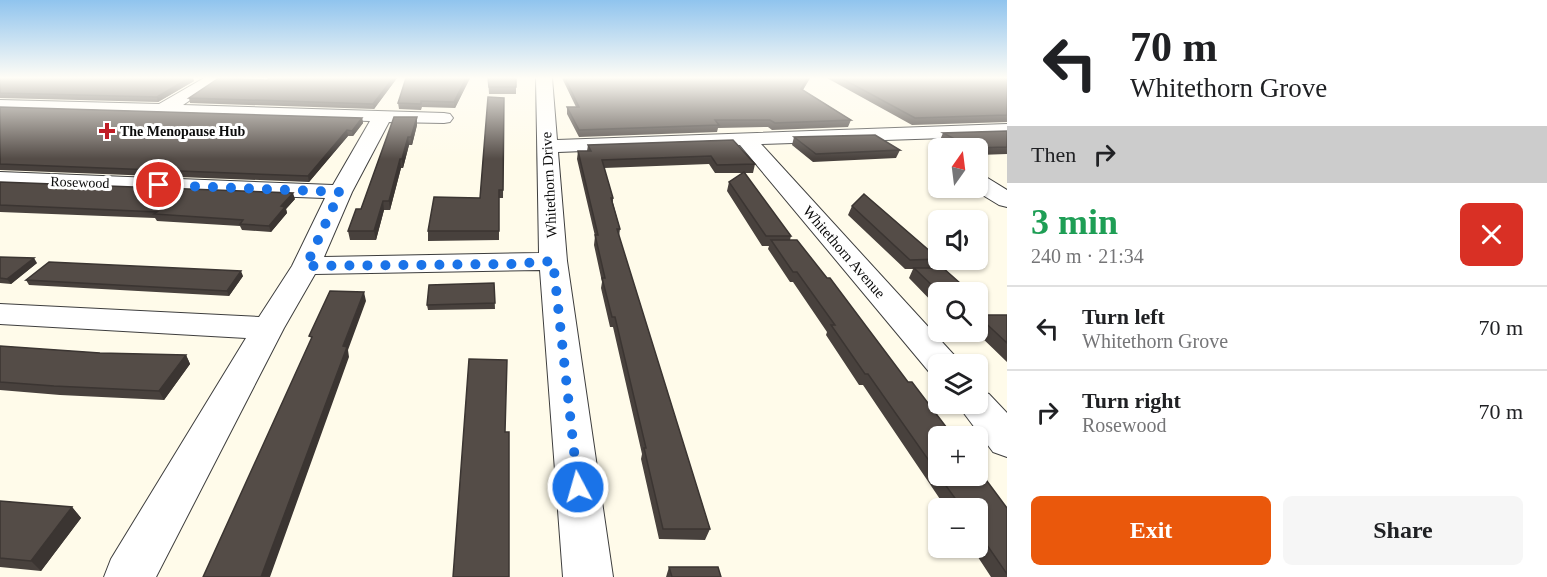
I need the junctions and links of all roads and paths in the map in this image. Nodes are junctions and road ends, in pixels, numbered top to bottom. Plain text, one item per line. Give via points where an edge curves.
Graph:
1 (171, 105) edge
2 (546, 105) edge
3 (3, 106) edge
4 (164, 109) junction
5 (382, 117) junction
6 (444, 118) dead end
7 (999, 130) edge
8 (905, 135) junction
9 (746, 140) junction
10 (548, 146) junction
11 (928, 150) edge
12 (0, 179) edge
13 (988, 188) edge
14 (340, 192) junction
15 (1007, 200) edge
16 (553, 261) junction
17 (306, 266) junction
18 (0, 314) edge
19 (268, 328) junction
20 (933, 354) edge
21 (985, 414) edge
22 (1007, 440) edge
23 (129, 577) edge
24 (588, 577) edge

1 - 4 street
2 - 10 street, Whitethorn Drive
3 - 4 street
4 - 5 street
5 - 6 street
5 - 14 street
7 - 8 street
8 - 9 street
8 - 11 street
9 - 10 street
9 - 20 street, Whitethorn Avenue
10 - 16 street, Whitethorn Drive
12 - 14 street, Rosewood
13 - 15 street
14 - 17 street
16 - 17 street
16 - 24 street, Whitethorn Drive
17 - 19 street
18 - 19 street
19 - 23 street
21 - 22 street

